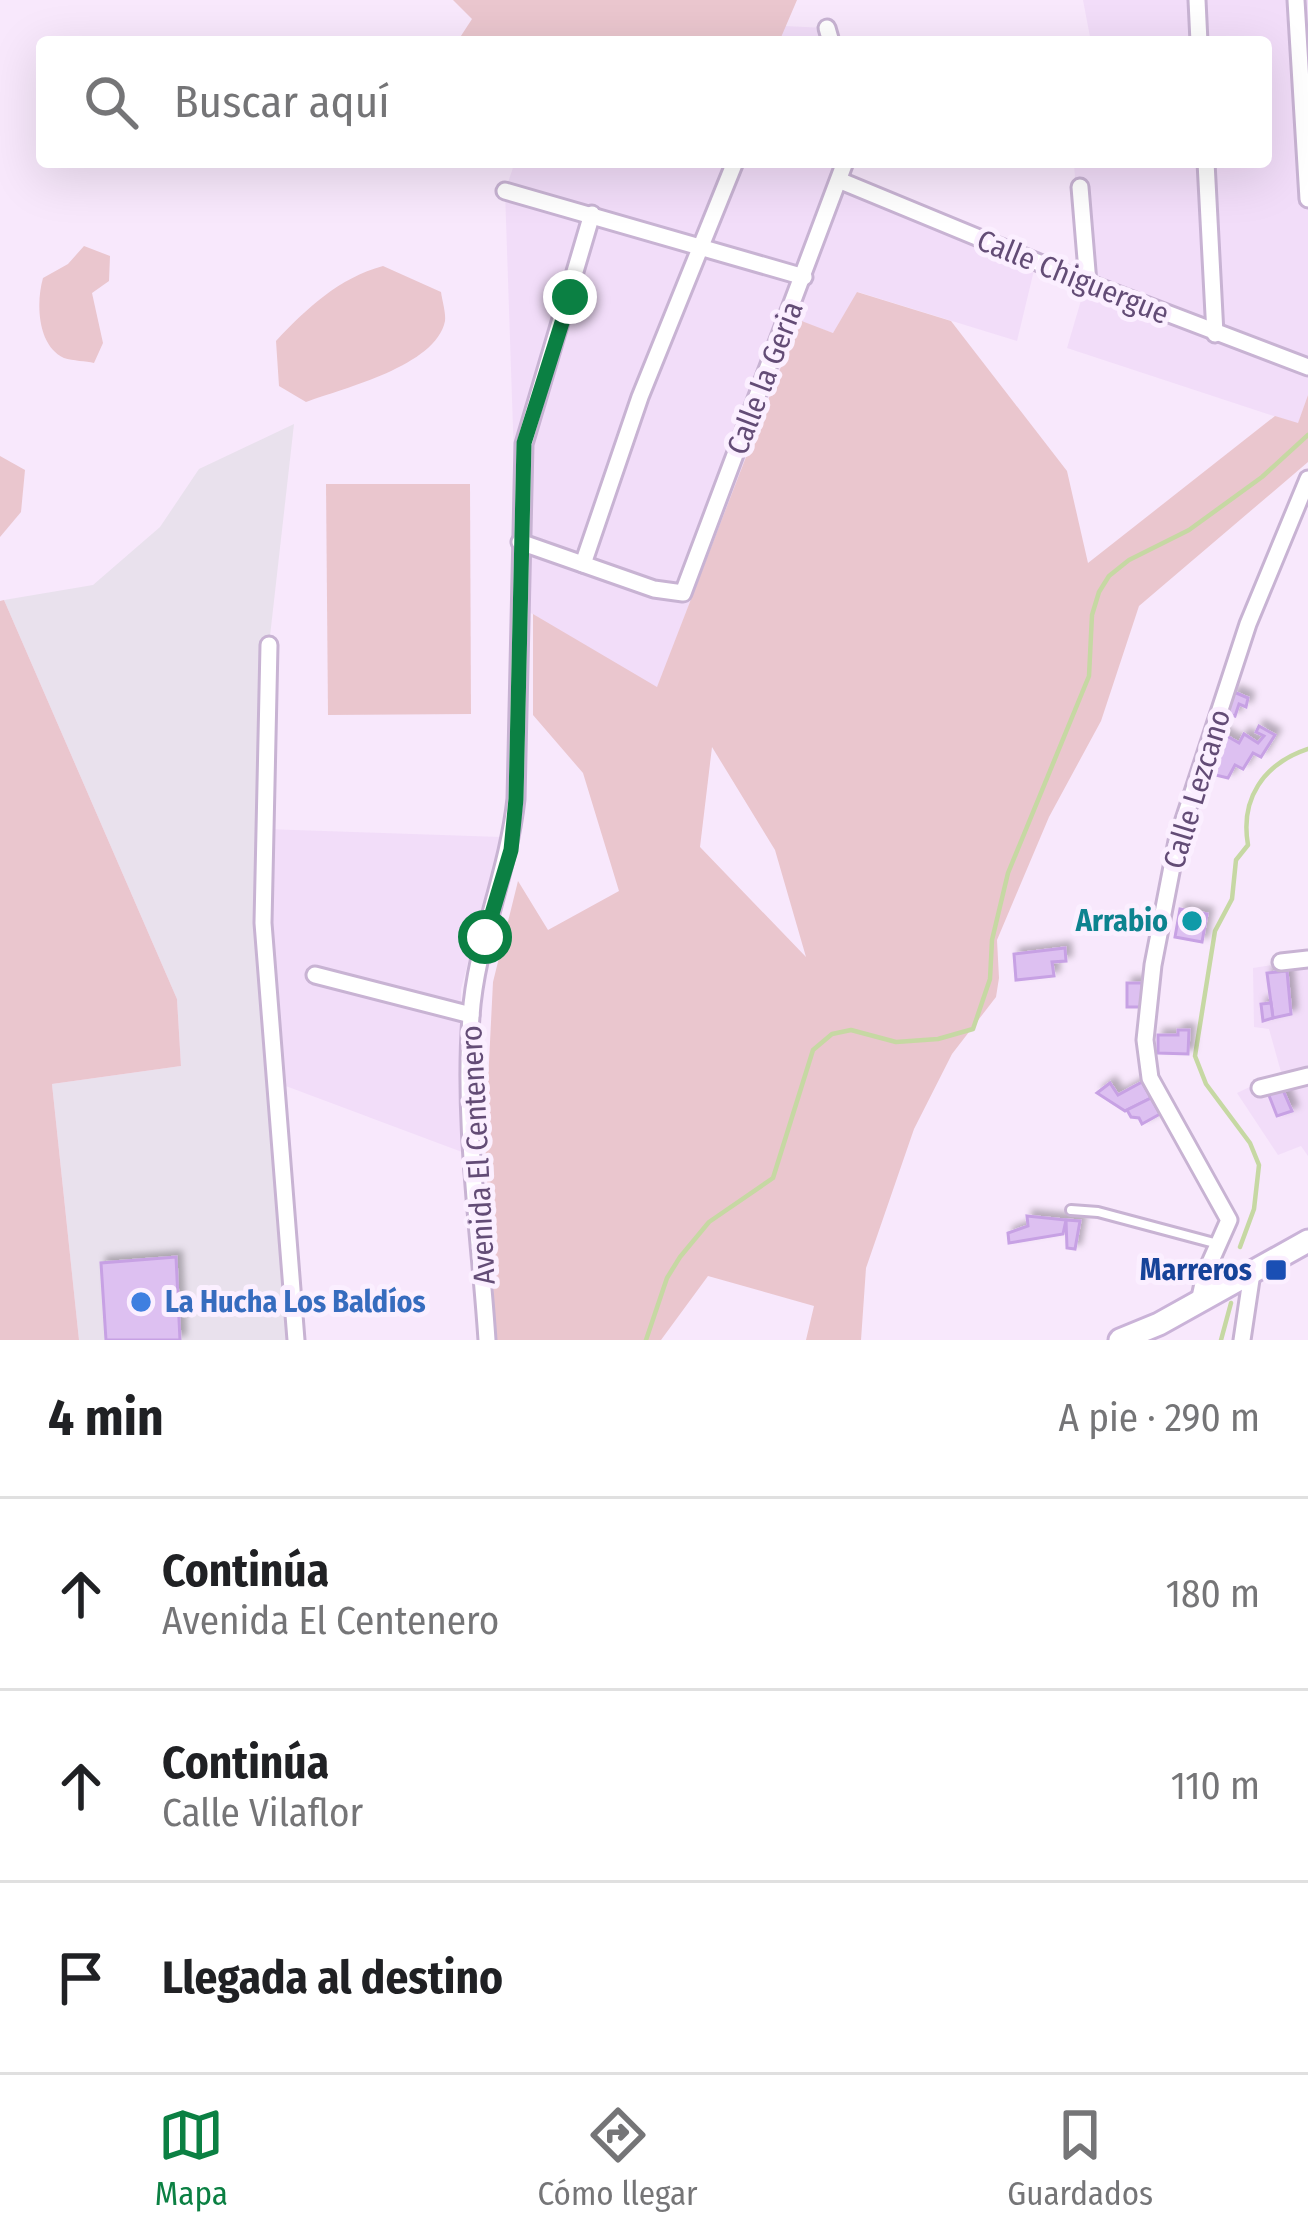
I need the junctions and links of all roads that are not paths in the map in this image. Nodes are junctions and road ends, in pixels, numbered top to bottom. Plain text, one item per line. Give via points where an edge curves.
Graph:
1 (1197, 0) edge
2 (1296, 0) edge
3 (1199, 36) edge
4 (733, 168) edge
5 (844, 168) edge
6 (1206, 168) edge
7 (841, 181) junction
8 (1079, 188) dead end
9 (505, 191) dead end
10 (1308, 199) edge
11 (592, 214) junction
12 (701, 247) junction
13 (803, 277) junction
14 (1088, 284) junction
15 (1215, 334) junction
16 (1308, 367) edge
17 (1308, 479) edge
18 (520, 542) junction
19 (584, 564) junction
20 (269, 645) dead end
21 (1308, 959) edge
22 (1281, 962) dead end
23 (316, 975) dead end
24 (471, 1015) junction
25 (1308, 1076) edge
26 (1260, 1088) dead end
27 (1071, 1210) dead end
28 (1308, 1241) edge
29 (1218, 1244) junction
30 (1252, 1273) junction
31 (1199, 1302) junction
32 (296, 1340) edge
33 (488, 1340) edge
34 (1120, 1340) edge
35 (1242, 1340) edge

1 - 3 street
2 - 10 street
4 - 12 street
5 - 7 street, Calle la Geria
6 - 15 street
7 - 13 street, Calle la Geria
7 - 14 street, Calle Chiguergue
8 - 14 street
9 - 11 street
11 - 12 street
11 - 18 street, Avenida El Centenero via 524,443
12 - 13 street
12 - 19 street
13 - 19 street, Calle la Geria via 682,593
14 - 15 street, Calle Chiguergue
15 - 16 street, Calle Chiguergue
17 - 29 street, Calle Lezcano via 1248,624 1177,841 1151,984 1150,1078 1229,1220
18 - 19 street
18 - 24 street, Avenida El Centenero via 511,850
20 - 32 street via 262,923
21 - 22 street
23 - 24 street
24 - 33 street, Avenida El Centenero via 472,1154
25 - 26 street
27 - 29 lane
28 - 30 main road
29 - 31 street, Calle Lezcano
30 - 31 main road
30 - 35 street
31 - 34 main road

